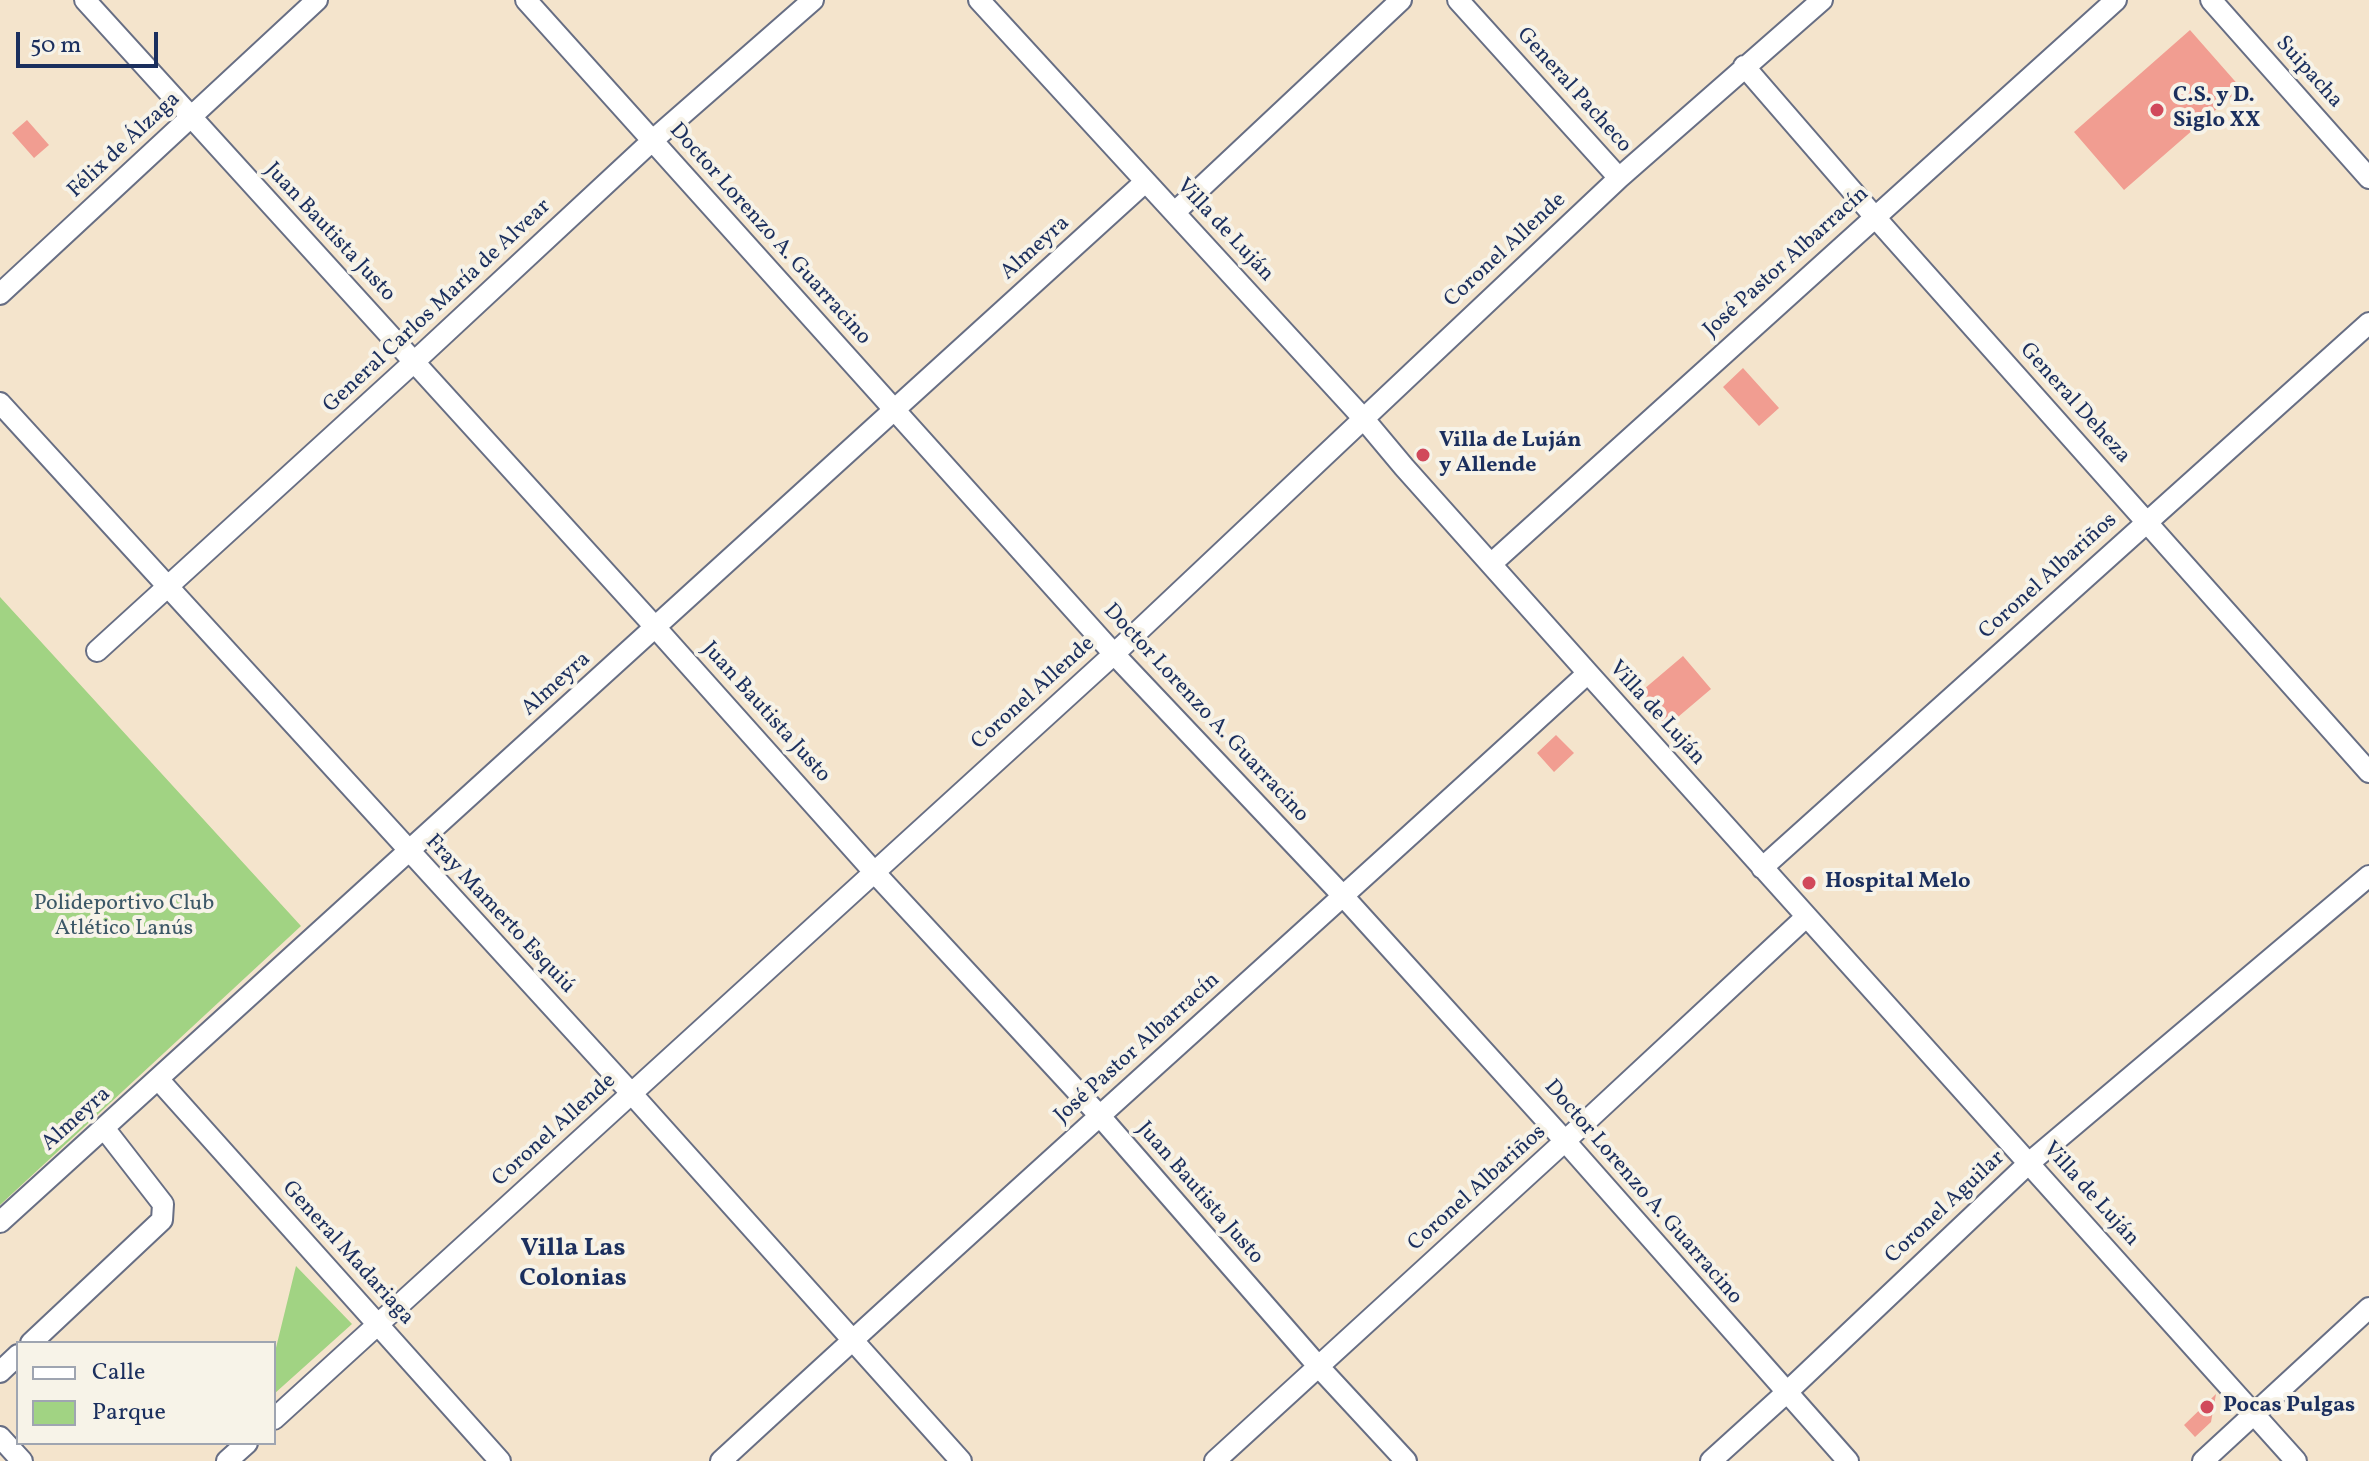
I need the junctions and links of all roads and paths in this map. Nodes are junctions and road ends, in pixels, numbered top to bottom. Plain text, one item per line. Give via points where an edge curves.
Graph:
1 (85, 0) edge
2 (317, 0) edge
3 (526, 0) edge
4 (813, 0) edge
5 (979, 0) edge
6 (1401, 0) edge
7 (1458, 0) edge
8 (1822, 0) edge
9 (2116, 0) edge
10 (2211, 0) edge
11 (1744, 66) junction
12 (191, 119) junction
13 (653, 140) junction
14 (1619, 178) junction
15 (2369, 178) edge
16 (1145, 182) junction
17 (1175, 212) junction
18 (1874, 216) junction
19 (0, 294) edge
20 (2369, 323) edge
21 (414, 362) junction
22 (0, 403) edge
23 (894, 411) junction
24 (1363, 418) junction
25 (2146, 521) junction
26 (1491, 564) junction
27 (168, 587) junction
28 (656, 628) junction
29 (97, 651) dead end
30 (1114, 654) junction
31 (1588, 673) junction
32 (2369, 772) edge
33 (409, 853) junction
34 (1762, 868) junction
35 (875, 873) junction
36 (2369, 876) edge
37 (1344, 897) junction
38 (1806, 917) junction
39 (158, 1079) junction
40 (632, 1094) junction
41 (1099, 1115) junction
42 (104, 1128) junction
43 (1565, 1141) junction
44 (2029, 1163) junction
45 (0, 1222) edge
46 (2369, 1308) edge
47 (378, 1324) junction
48 (852, 1340) junction
49 (33, 1341) edge
50 (16, 1357) edge
51 (1318, 1366) junction
52 (0, 1372) edge
53 (1786, 1393) junction
54 (2255, 1413) junction
55 (276, 1417) edge
56 (0, 1437) edge
57 (245, 1445) edge
58 (22, 1461) edge
59 (227, 1461) edge
60 (500, 1461) edge
61 (721, 1461) edge
62 (961, 1461) edge
63 (1215, 1461) edge
64 (1406, 1461) edge
65 (1711, 1461) edge
66 (1848, 1461) edge
67 (2203, 1461) edge
68 (2296, 1461) edge

1 - 12 street, Juan Bautista Justo
2 - 12 street, Félix de Álzaga
3 - 13 street, Doctor Lorenzo A. Guarracino
4 - 13 street, General Carlos María de Alvear
5 - 16 street, Villa de Luján
6 - 17 street
7 - 14 street, General Pacheco
8 - 11 street, Coronel Allende
9 - 18 street, José Pastor Albarracín
10 - 15 street, Suipacha
11 - 14 street, Coronel Allende
11 - 18 street, General Deheza
12 - 19 street, Félix de Álzaga
12 - 21 street, Juan Bautista Justo
13 - 21 street, General Carlos María de Alvear
13 - 23 street, Doctor Lorenzo A. Guarracino
14 - 24 street, Coronel Allende
16 - 17 street, Villa de Luján
16 - 23 street, Almeyra
17 - 24 street, Villa de Luján
18 - 25 street, General Deheza
18 - 26 street, José Pastor Albarracín
20 - 25 street, Coronel Albariños
21 - 27 street, General Carlos María de Alvear
21 - 28 street, Juan Bautista Justo
22 - 27 street, Fray Mamerto Esquiú
23 - 28 street, Almeyra
23 - 30 street, Doctor Lorenzo A. Guarracino
24 - 26 street, Villa de Luján
24 - 30 street, Coronel Allende
25 - 32 street, General Deheza
25 - 34 street, Coronel Albariños
26 - 31 street, Villa de Luján
27 - 29 street, General Carlos María de Alvear
27 - 33 street, Fray Mamerto Esquiú
28 - 33 street, Almeyra
28 - 35 street, Juan Bautista Justo
30 - 35 street, Coronel Allende
30 - 37 street, Doctor Lorenzo A. Guarracino
31 - 34 street, Villa de Luján
31 - 37 street, José Pastor Albarracín
33 - 39 street, Almeyra
33 - 40 street, Fray Mamerto Esquiú
34 - 38 street, Villa de Luján
35 - 40 street, Coronel Allende
35 - 41 street, Juan Bautista Justo
36 - 44 street, Coronel Aguilar
37 - 41 street, José Pastor Albarracín
37 - 43 street, Doctor Lorenzo A. Guarracino
38 - 43 street, Coronel Albariños
38 - 44 street, Villa de Luján
39 - 42 street, Almeyra
39 - 47 street, General Madariaga
40 - 47 street, Coronel Allende
40 - 48 street, Fray Mamerto Esquiú
41 - 48 street, José Pastor Albarracín
41 - 51 street, Juan Bautista Justo
42 - 45 street, Almeyra
42 - 49 street via 163,1204 162,1220
43 - 51 street, Coronel Albariños
43 - 53 street, Doctor Lorenzo A. Guarracino
44 - 53 street, Coronel Aguilar
44 - 54 street, Villa de Luján
46 - 54 street
47 - 55 street, Coronel Allende
47 - 60 street, General Madariaga
48 - 61 street, José Pastor Albarracín
48 - 62 street, Fray Mamerto Esquiú
50 - 52 street
51 - 63 street, Coronel Albariños
51 - 64 street, Juan Bautista Justo
53 - 65 street, Coronel Aguilar
53 - 66 street, Doctor Lorenzo A. Guarracino
54 - 67 street
54 - 68 street, Villa de Luján
56 - 58 street
57 - 59 street

